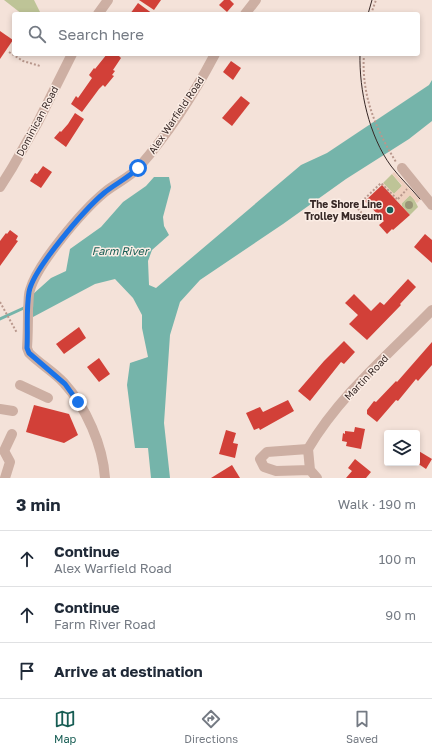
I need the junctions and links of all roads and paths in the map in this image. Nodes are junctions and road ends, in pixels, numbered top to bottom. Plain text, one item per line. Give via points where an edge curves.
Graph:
1 (108, 0) edge
2 (256, 0) edge
3 (376, 0) edge
4 (99, 12) edge
5 (247, 12) edge
6 (372, 12) edge
7 (9, 52) dead end
8 (12, 54) edge
9 (15, 56) edge
10 (71, 56) edge
11 (214, 56) edge
12 (364, 56) edge
13 (40, 66) dead end
14 (394, 159) dead end
15 (402, 168) dead end
16 (0, 187) edge
17 (410, 187) dead end
18 (432, 205) edge
19 (360, 217) dead end
20 (0, 302) edge
21 (432, 310) edge
22 (8, 318) dead end
23 (20, 385) dead end
24 (48, 398) dead end
25 (0, 409) edge
26 (13, 411) dead end
27 (12, 434) dead end
28 (308, 449) junction
29 (310, 470) junction
30 (5, 478) edge
31 (104, 478) edge
32 (317, 478) edge

1 - 4 street
2 - 5 street
3 - 6 path
7 - 8 path
9 - 13 path
10 - 16 street, Dominican Road via 38,122
11 - 31 street, Alex Warfield Road via 182,109 151,152 130,176 105,192 81,215 55,247 29,292 29,353 65,384 78,402 97,439
12 - 14 path via 364,75 373,119
15 - 18 street
17 - 19 path via 397,199 381,183 356,207 361,212
20 - 22 path
21 - 28 street, Martin Road via 346,397 317,433
23 - 24 street
25 - 26 street
27 - 30 street via 4,451 10,462
28 - 29 street
28 - 29 street via 267,452 260,459 264,467 276,471
29 - 32 street

